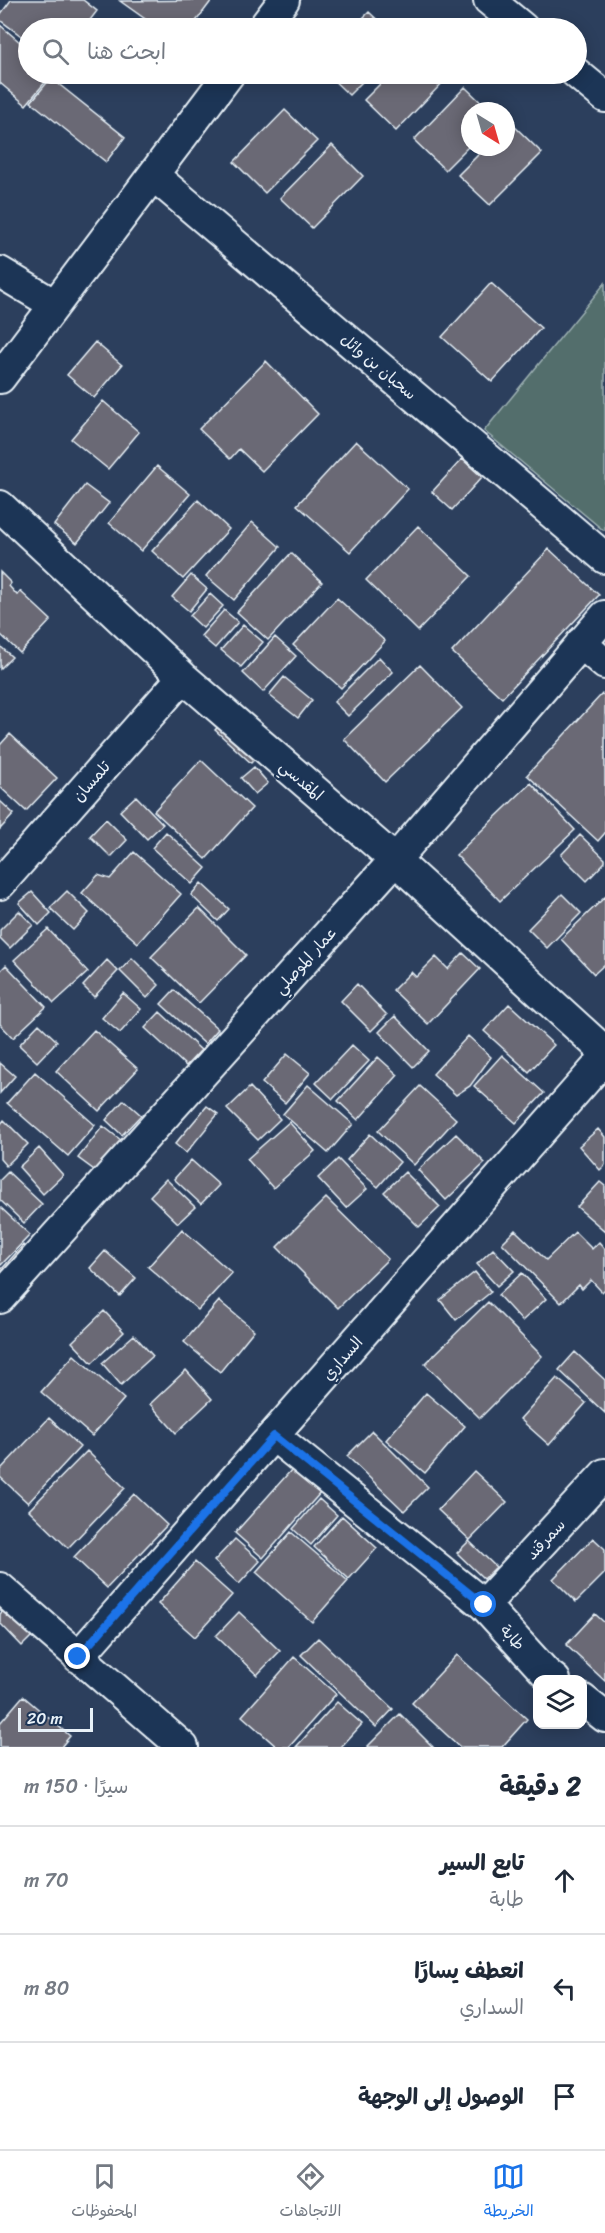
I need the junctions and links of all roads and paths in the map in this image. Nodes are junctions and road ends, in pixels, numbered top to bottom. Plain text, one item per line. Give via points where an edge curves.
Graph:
1 (284, 0) edge
2 (489, 0) edge
3 (270, 18) edge
4 (511, 18) edge
5 (587, 82) edge
6 (221, 84) edge
7 (605, 97) edge
8 (153, 175) junction
9 (0, 272) edge
10 (55, 305) junction
11 (0, 378) edge
12 (0, 506) edge
13 (605, 558) edge
14 (605, 616) edge
15 (581, 643) junction
16 (605, 664) edge
17 (183, 677) junction
18 (395, 860) junction
19 (0, 884) edge
20 (605, 1052) edge
21 (605, 1058) edge
22 (0, 1298) edge
23 (274, 1436) junction
24 (605, 1474) edge
25 (0, 1588) edge
26 (484, 1605) junction
27 (78, 1657) junction
28 (549, 1675) edge
29 (587, 1703) edge
30 (605, 1717) edge
31 (183, 1747) edge

1 - 3 street
2 - 4 street
5 - 7 street
6 - 8 street
8 - 10 street
8 - 13 street, سحبان بن وائل
9 - 10 street
10 - 11 street
12 - 17 street, المقدسي
14 - 15 street, عمار الموصلي
15 - 16 street
15 - 18 street, عمار الموصلي
17 - 18 street, المقدسي
17 - 19 street, تلمسان
18 - 20 street, المقدسي
18 - 22 street, عمار الموصلي
21 - 23 street, السداري
23 - 26 street, طابة
23 - 27 street, السداري
24 - 26 street, سمرقند
25 - 27 street
26 - 28 street, طابة
27 - 31 street
29 - 30 street

